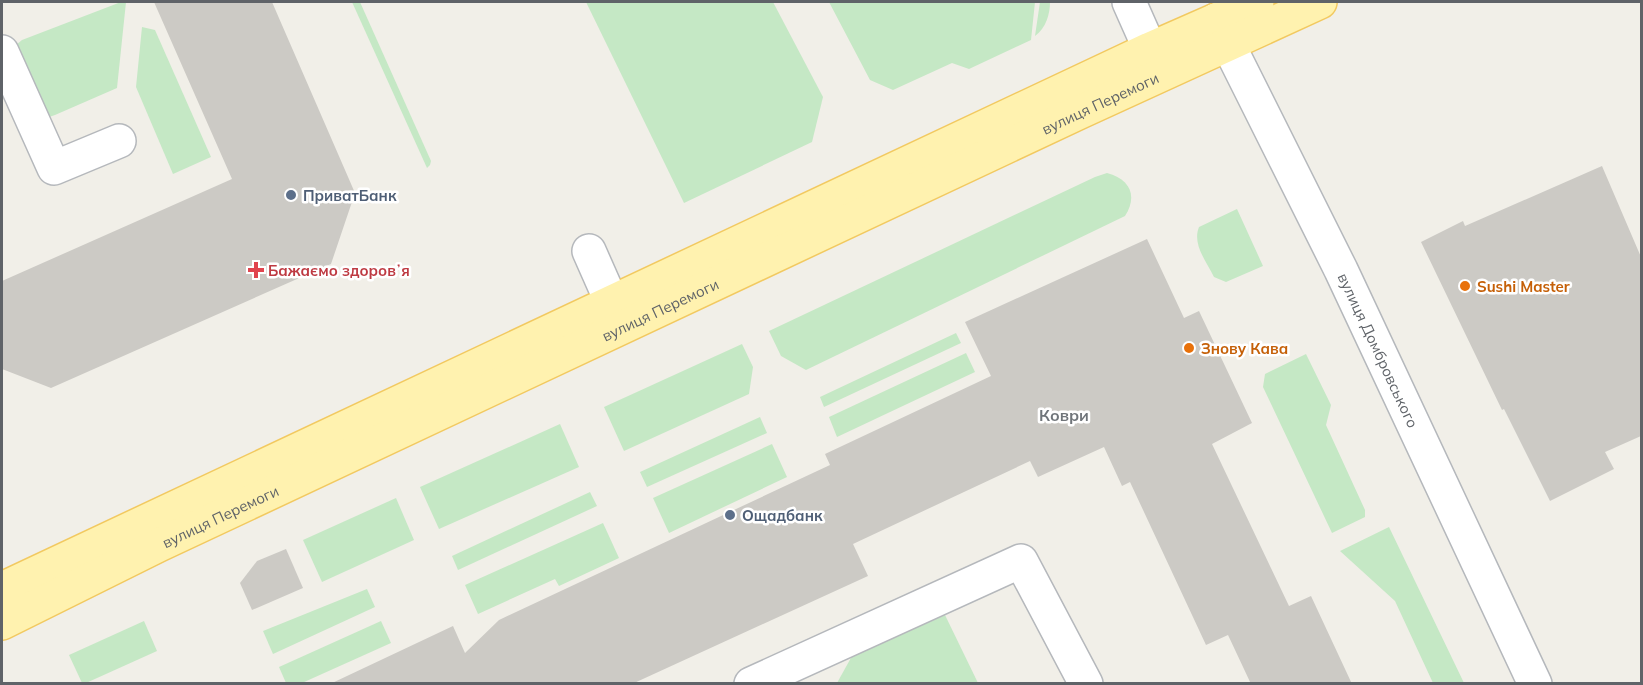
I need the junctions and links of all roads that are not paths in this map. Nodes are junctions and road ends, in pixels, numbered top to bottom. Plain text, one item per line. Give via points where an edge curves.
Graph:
1 (1130, 2) edge
2 (1257, 2) edge
3 (1320, 2) edge
4 (1221, 32) junction
5 (2, 52) edge
6 (1156, 62) junction
7 (119, 141) dead end
8 (589, 250) dead end
9 (612, 303) junction
10 (2, 589) edge
11 (2, 623) edge
12 (751, 684) edge
13 (1086, 684) edge
14 (1535, 684) edge

1 - 6 street
2 - 4 main road, вулиця Перемоги
3 - 4 main road, вулиця Перемоги
4 - 6 main road, вулиця Перемоги
4 - 14 street, вулиця Домбровського via 1341,270
5 - 7 street via 54,168
6 - 9 main road, вулиця Перемоги
6 - 11 main road, вулиця Перемоги
8 - 9 street
9 - 10 main road, вулиця Перемоги
12 - 13 street via 1021,561

